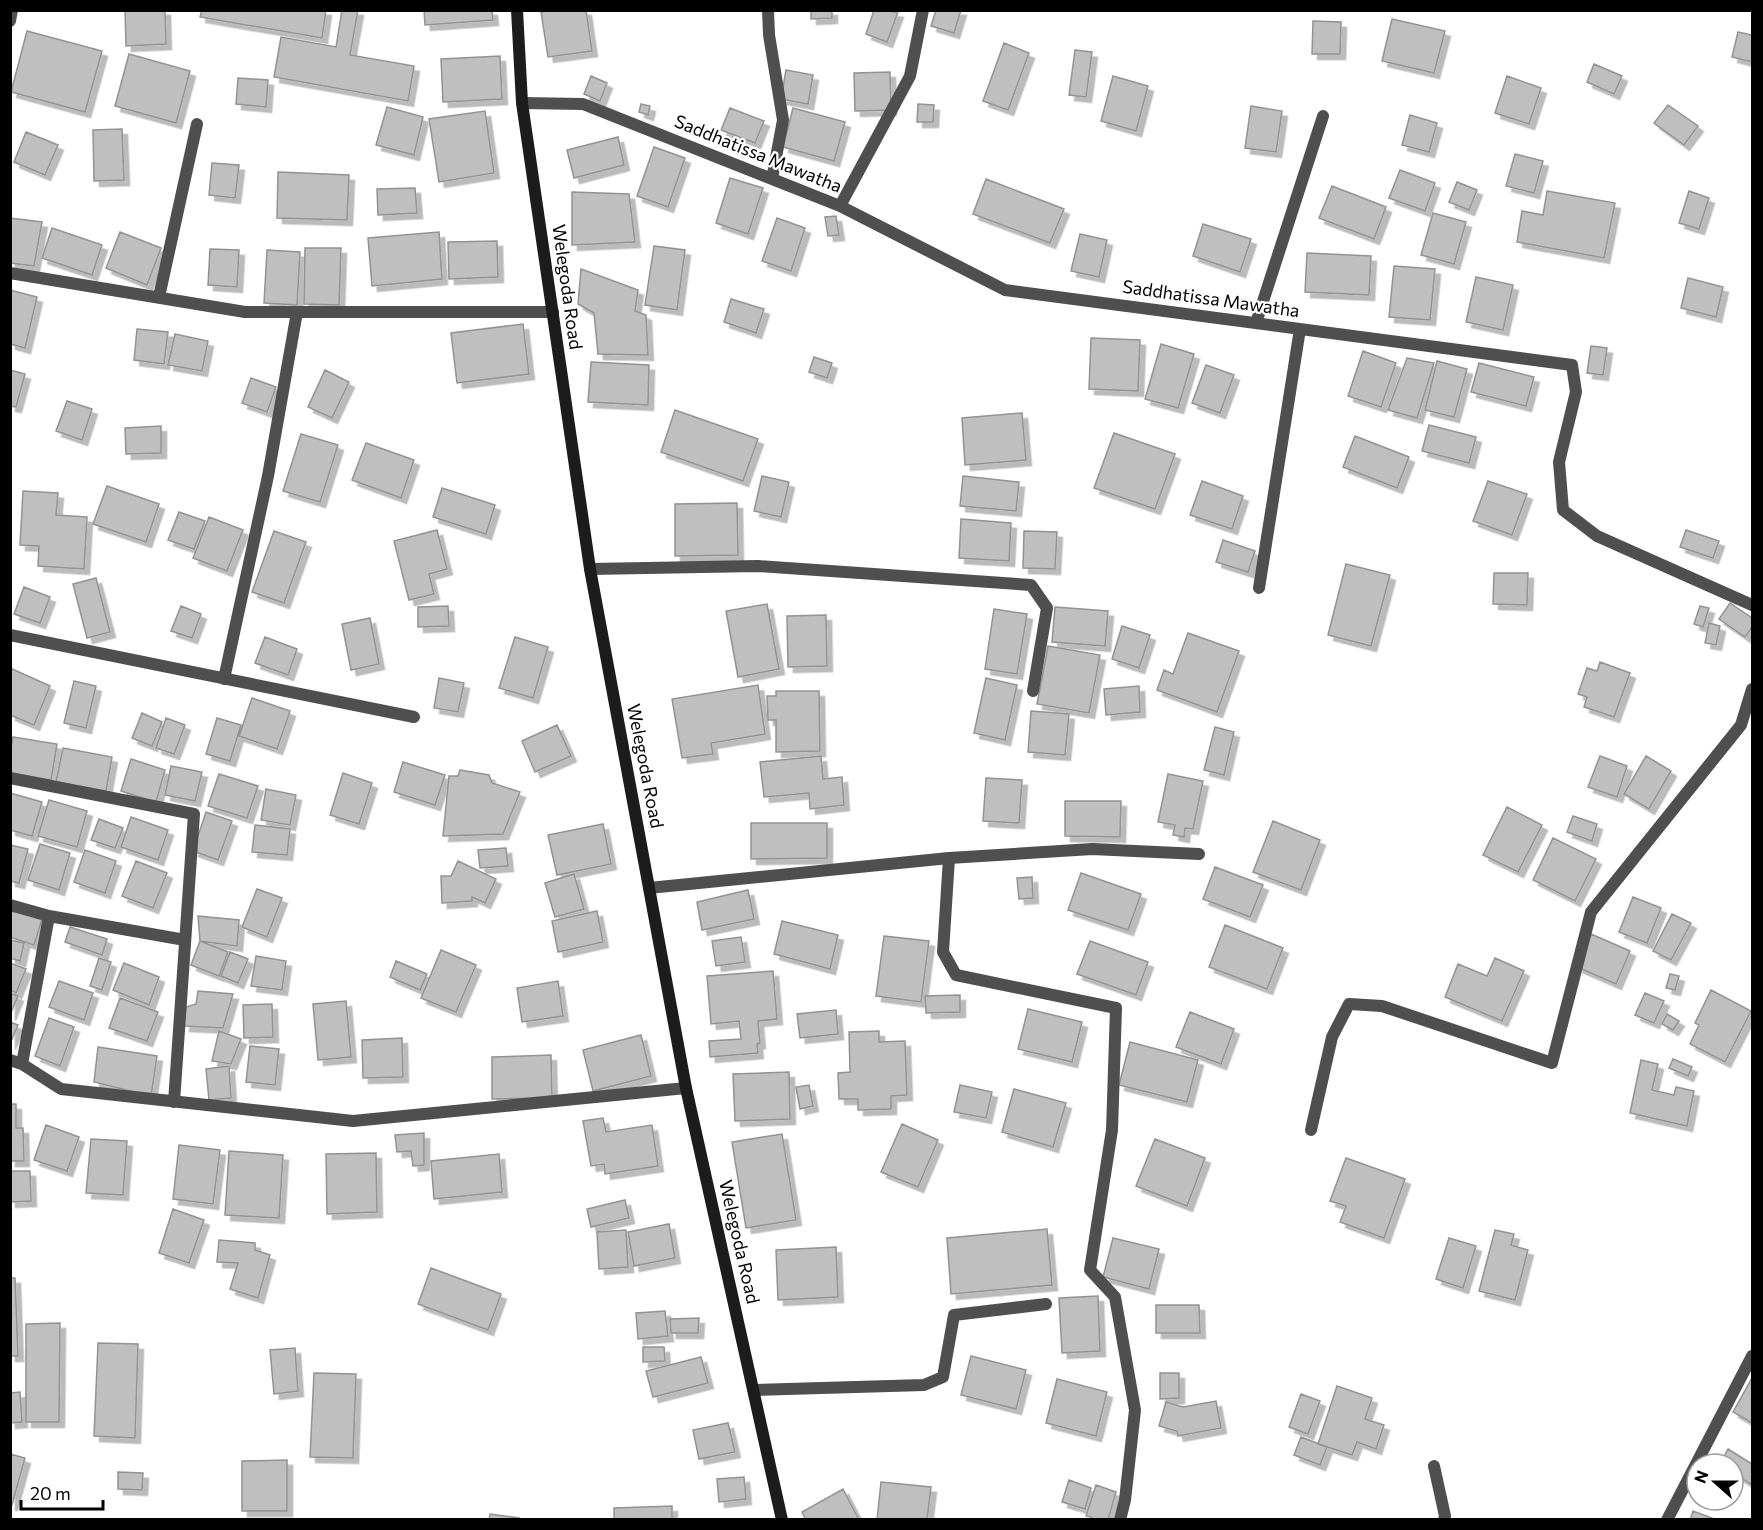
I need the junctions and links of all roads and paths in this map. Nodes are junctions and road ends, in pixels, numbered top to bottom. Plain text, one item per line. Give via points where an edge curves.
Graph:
1 (12, 10) edge
2 (517, 10) edge
3 (768, 10) edge
4 (923, 10) edge
5 (10, 21) edge
6 (522, 103) junction
7 (1323, 116) dead end
8 (197, 124) dead end
9 (772, 179) junction
10 (840, 206) junction
11 (10, 273) edge
12 (159, 297) junction
13 (297, 312) junction
14 (553, 312) junction
15 (1256, 323) junction
16 (1299, 329) junction
17 (590, 569) junction
18 (1259, 588) dead end
19 (1752, 605) edge
20 (10, 635) edge
21 (224, 679) junction
22 (1752, 689) edge
23 (1033, 691) dead end
24 (414, 717) dead end
25 (10, 778) edge
26 (1199, 854) dead end
27 (949, 858) junction
28 (649, 888) junction
29 (10, 905) edge
30 (49, 916) junction
31 (185, 940) junction
32 (16, 1062) edge
33 (686, 1088) junction
34 (174, 1102) junction
35 (1311, 1130) dead end
36 (1046, 1304) dead end
37 (1752, 1356) edge
38 (754, 1390) junction
39 (1434, 1466) dead end
40 (782, 1520) edge
41 (1120, 1520) edge
42 (1444, 1520) edge
43 (1667, 1520) edge

1 - 5 street
2 - 6 street, Welegoda Road
3 - 9 street via 783,120
4 - 10 street via 910,76
6 - 9 street, Saddhatissa Mawatha via 583,104
6 - 14 street, Welegoda Road
7 - 15 street
8 - 12 street
9 - 10 street, Saddhatissa Mawatha
10 - 15 street, Saddhatissa Mawatha via 1005,290
11 - 12 street
12 - 13 street via 245,312
13 - 14 street
13 - 21 street via 268,476
14 - 17 street, Welegoda Road
15 - 16 street, Saddhatissa Mawatha
16 - 18 street
16 - 19 street, Saddhatissa Mawatha via 1572,365 1576,392 1559,462 1563,510 1597,536
17 - 23 street via 758,566 1031,585 1047,608
17 - 28 street, Welegoda Road
20 - 21 street
21 - 24 street
22 - 35 street via 1741,725 1591,912 1552,1063 1382,1006 1349,1004 1332,1037
25 - 31 street via 194,814
26 - 27 street via 1092,849
27 - 28 street
27 - 41 street via 943,952 956,975 1116,1008 1112,1130 1090,1270 1115,1297 1135,1410
28 - 33 street, Welegoda Road
29 - 30 street
30 - 31 street
30 - 32 street
31 - 34 street
32 - 34 street via 61,1089
33 - 34 street via 353,1121
33 - 38 street, Welegoda Road
36 - 38 street via 954,1315 943,1377 924,1385
37 - 43 street
38 - 40 street, Welegoda Road
39 - 42 street

